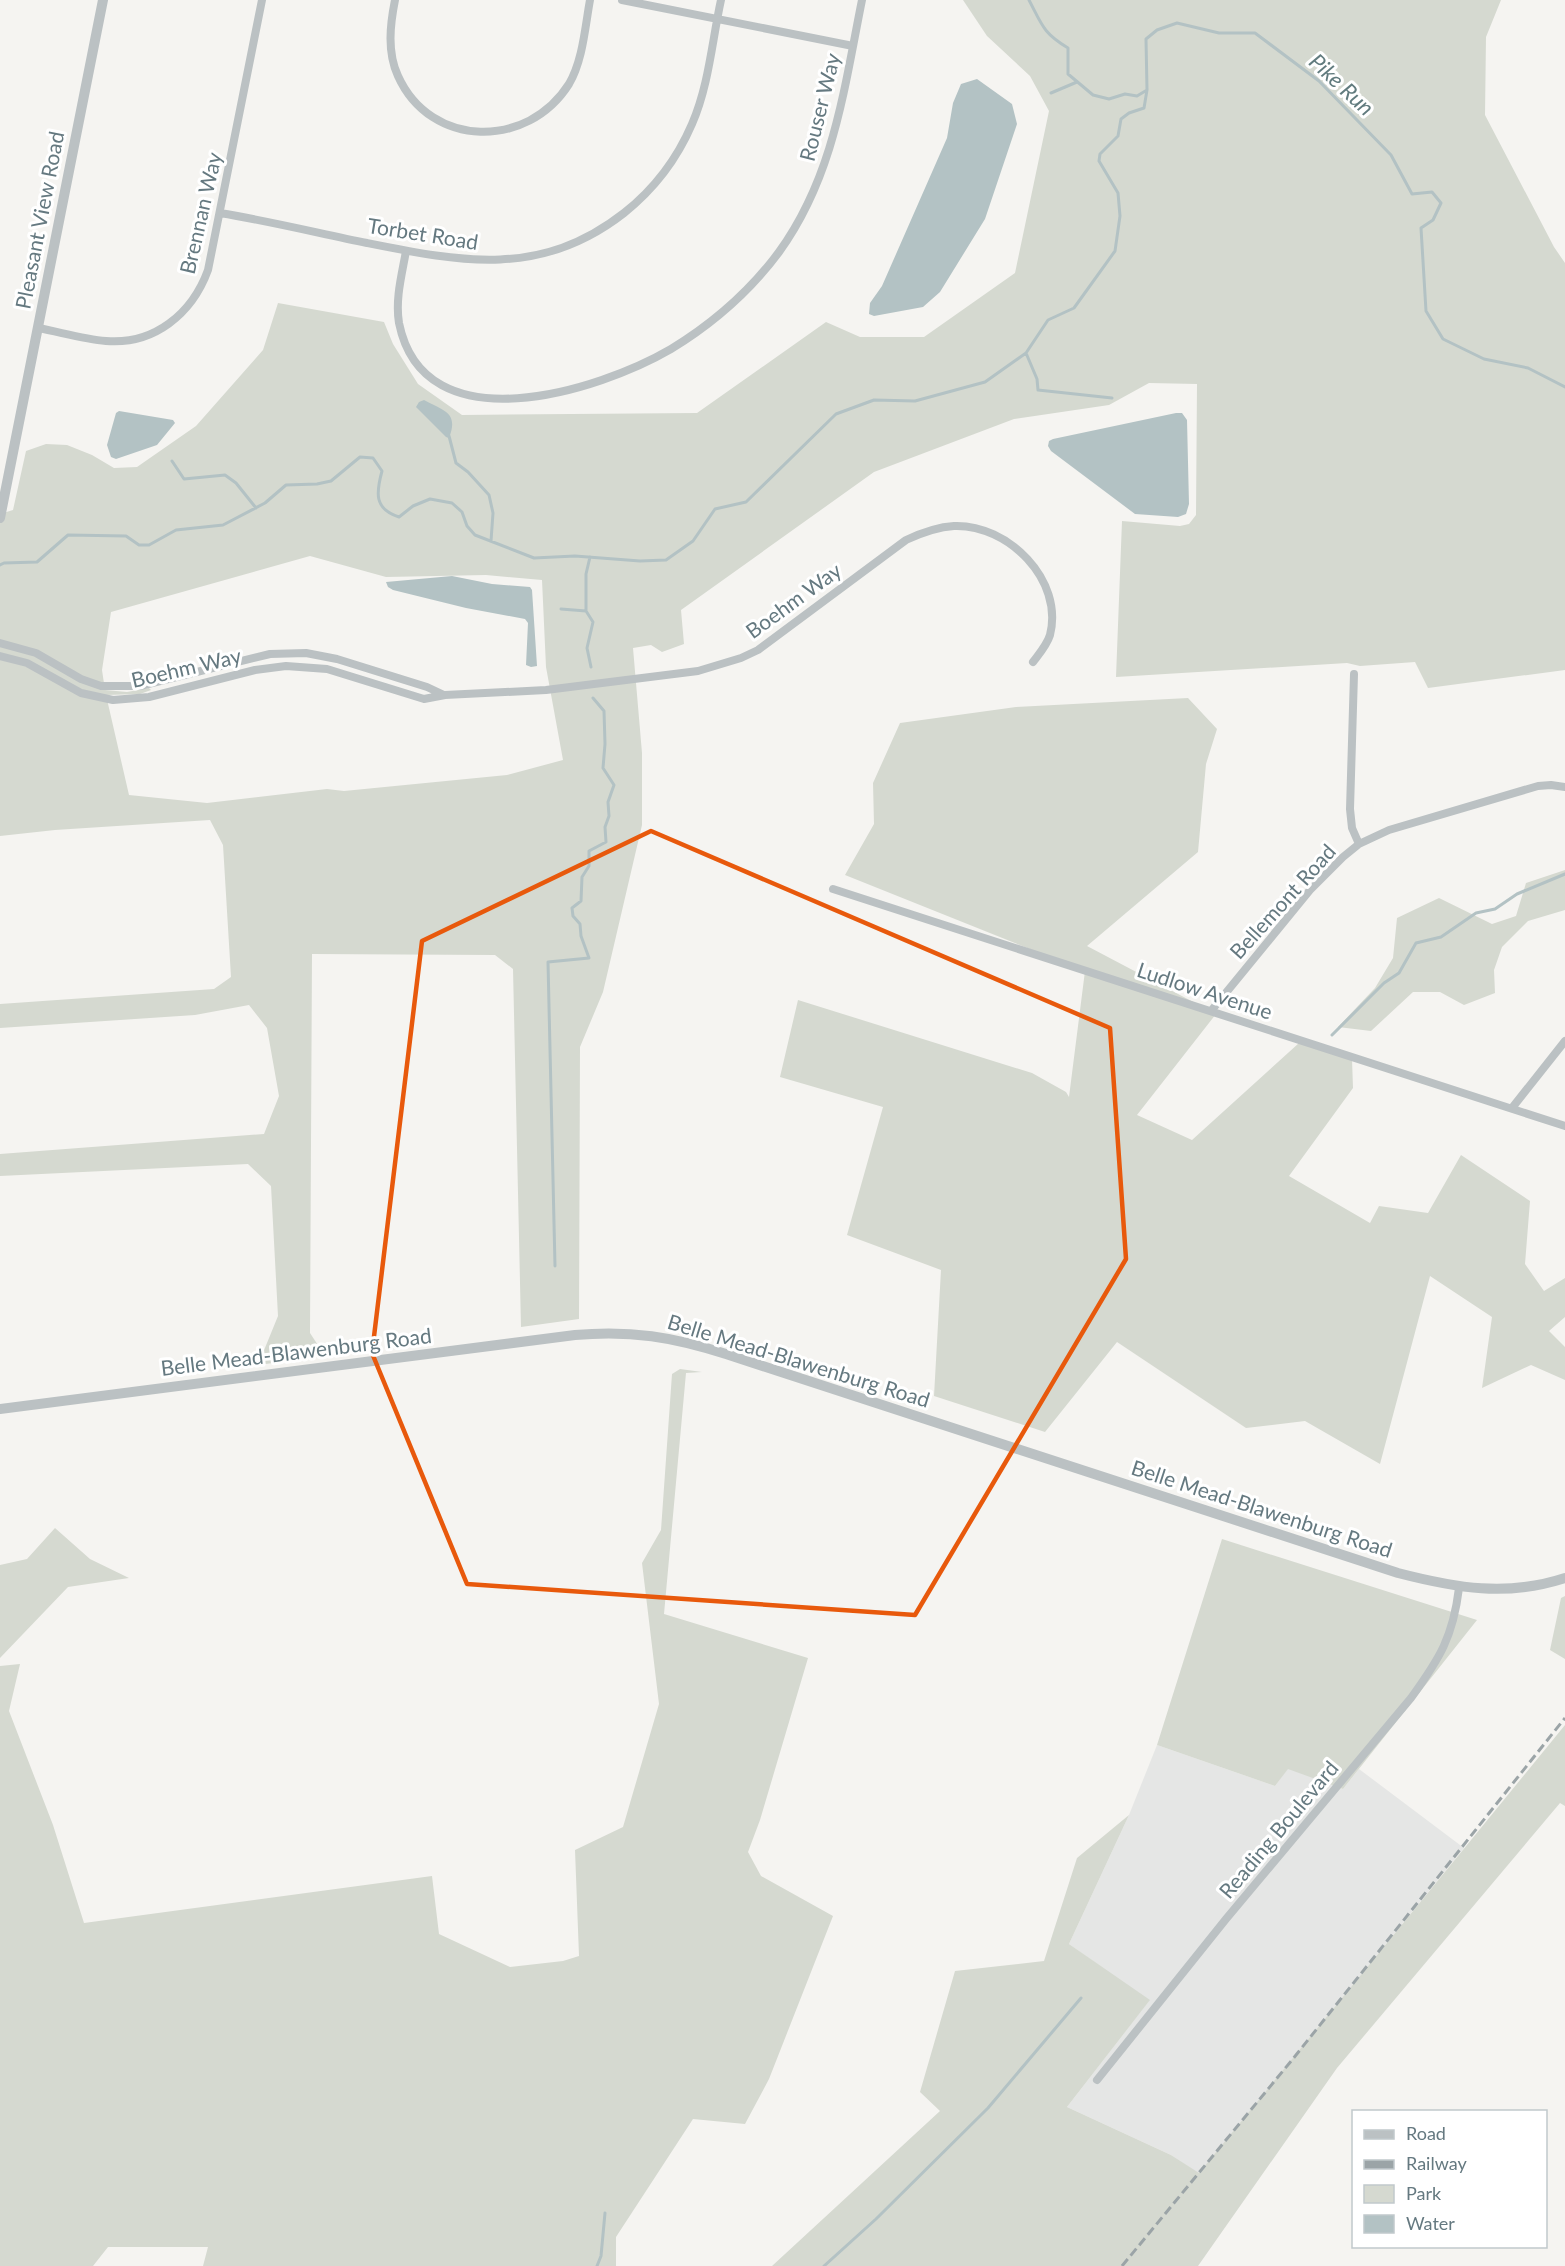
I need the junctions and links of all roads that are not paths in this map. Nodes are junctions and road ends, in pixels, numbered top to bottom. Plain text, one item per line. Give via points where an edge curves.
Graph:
1 (103, 0) edge
2 (262, 0) edge
3 (395, 0) edge
4 (590, 0) edge
5 (622, 0) edge
6 (722, 0) edge
7 (862, 0) edge
8 (718, 19) junction
9 (853, 46) junction
10 (220, 213) junction
11 (406, 250) junction
12 (38, 328) junction
13 (0, 518) edge
14 (0, 643) edge
15 (0, 656) edge
16 (262, 656) junction
17 (346, 662) junction
18 (1033, 663) dead end
19 (267, 668) junction
20 (1354, 674) dead end
21 (345, 675) junction
22 (83, 680) junction
23 (78, 692) junction
24 (444, 695) junction
25 (1565, 787) edge
26 (1359, 844) junction
27 (833, 889) dead end
28 (1211, 1011) junction
29 (1565, 1041) edge
30 (1512, 1108) junction
31 (1565, 1126) edge
32 (0, 1409) edge
33 (1565, 1578) edge
34 (1459, 1588) junction
35 (1096, 2080) dead end

1 - 12 street, Pleasant View Road
2 - 10 street, Brennan Way
3 - 4 street via 392,56 407,91 433,117 469,131 488,132 528,122 559,98 577,65
5 - 8 street
6 - 8 street, Torbet Road
7 - 9 street, Rouser Way
8 - 9 street
8 - 11 street, Torbet Road via 704,90 683,142 662,176 614,221 575,243 509,260 463,260
9 - 11 street, Rouser Way via 835,134 823,170 796,225 758,278 717,317 645,363 586,386 495,400 478,399 441,385 413,356 403,336 398,307
10 - 11 street, Torbet Road
10 - 12 street, Brennan Way via 204,282 189,306 166,327 124,341
12 - 13 street, Pleasant View Road
14 - 22 street, Boehm Way via 36,653
15 - 23 street, Boehm Way via 27,663
16 - 17 street, Boehm Way via 306,653
16 - 19 street, Boehm Way
16 - 22 street, Boehm Way via 140,686 101,686
17 - 21 street
17 - 24 street, Boehm Way
18 - 24 street, Boehm Way via 1049,637 1051,623 1040,575 1003,538 955,526 940,527 906,540 773,640 721,666 546,690
19 - 21 street, Boehm Way via 309,667
19 - 23 street, Boehm Way via 130,700
20 - 26 street via 1350,809
21 - 24 street, Boehm Way via 424,699
22 - 23 street
25 - 26 street, Bellemont Road via 1538,786 1400,826
26 - 28 street, Bellemont Road via 1310,890
27 - 28 street, Ludlow Avenue
28 - 30 street, Ludlow Avenue
29 - 30 street
30 - 31 street, Ludlow Avenue
32 - 34 street, Belle Mead-Blawenburg Road via 575,1335 636,1333 677,1339 717,1351 1398,1573
33 - 34 street, Belle Mead-Blawenburg Road via 1523,1587
34 - 35 street, Reading Boulevard via 1452,1627 1435,1665

